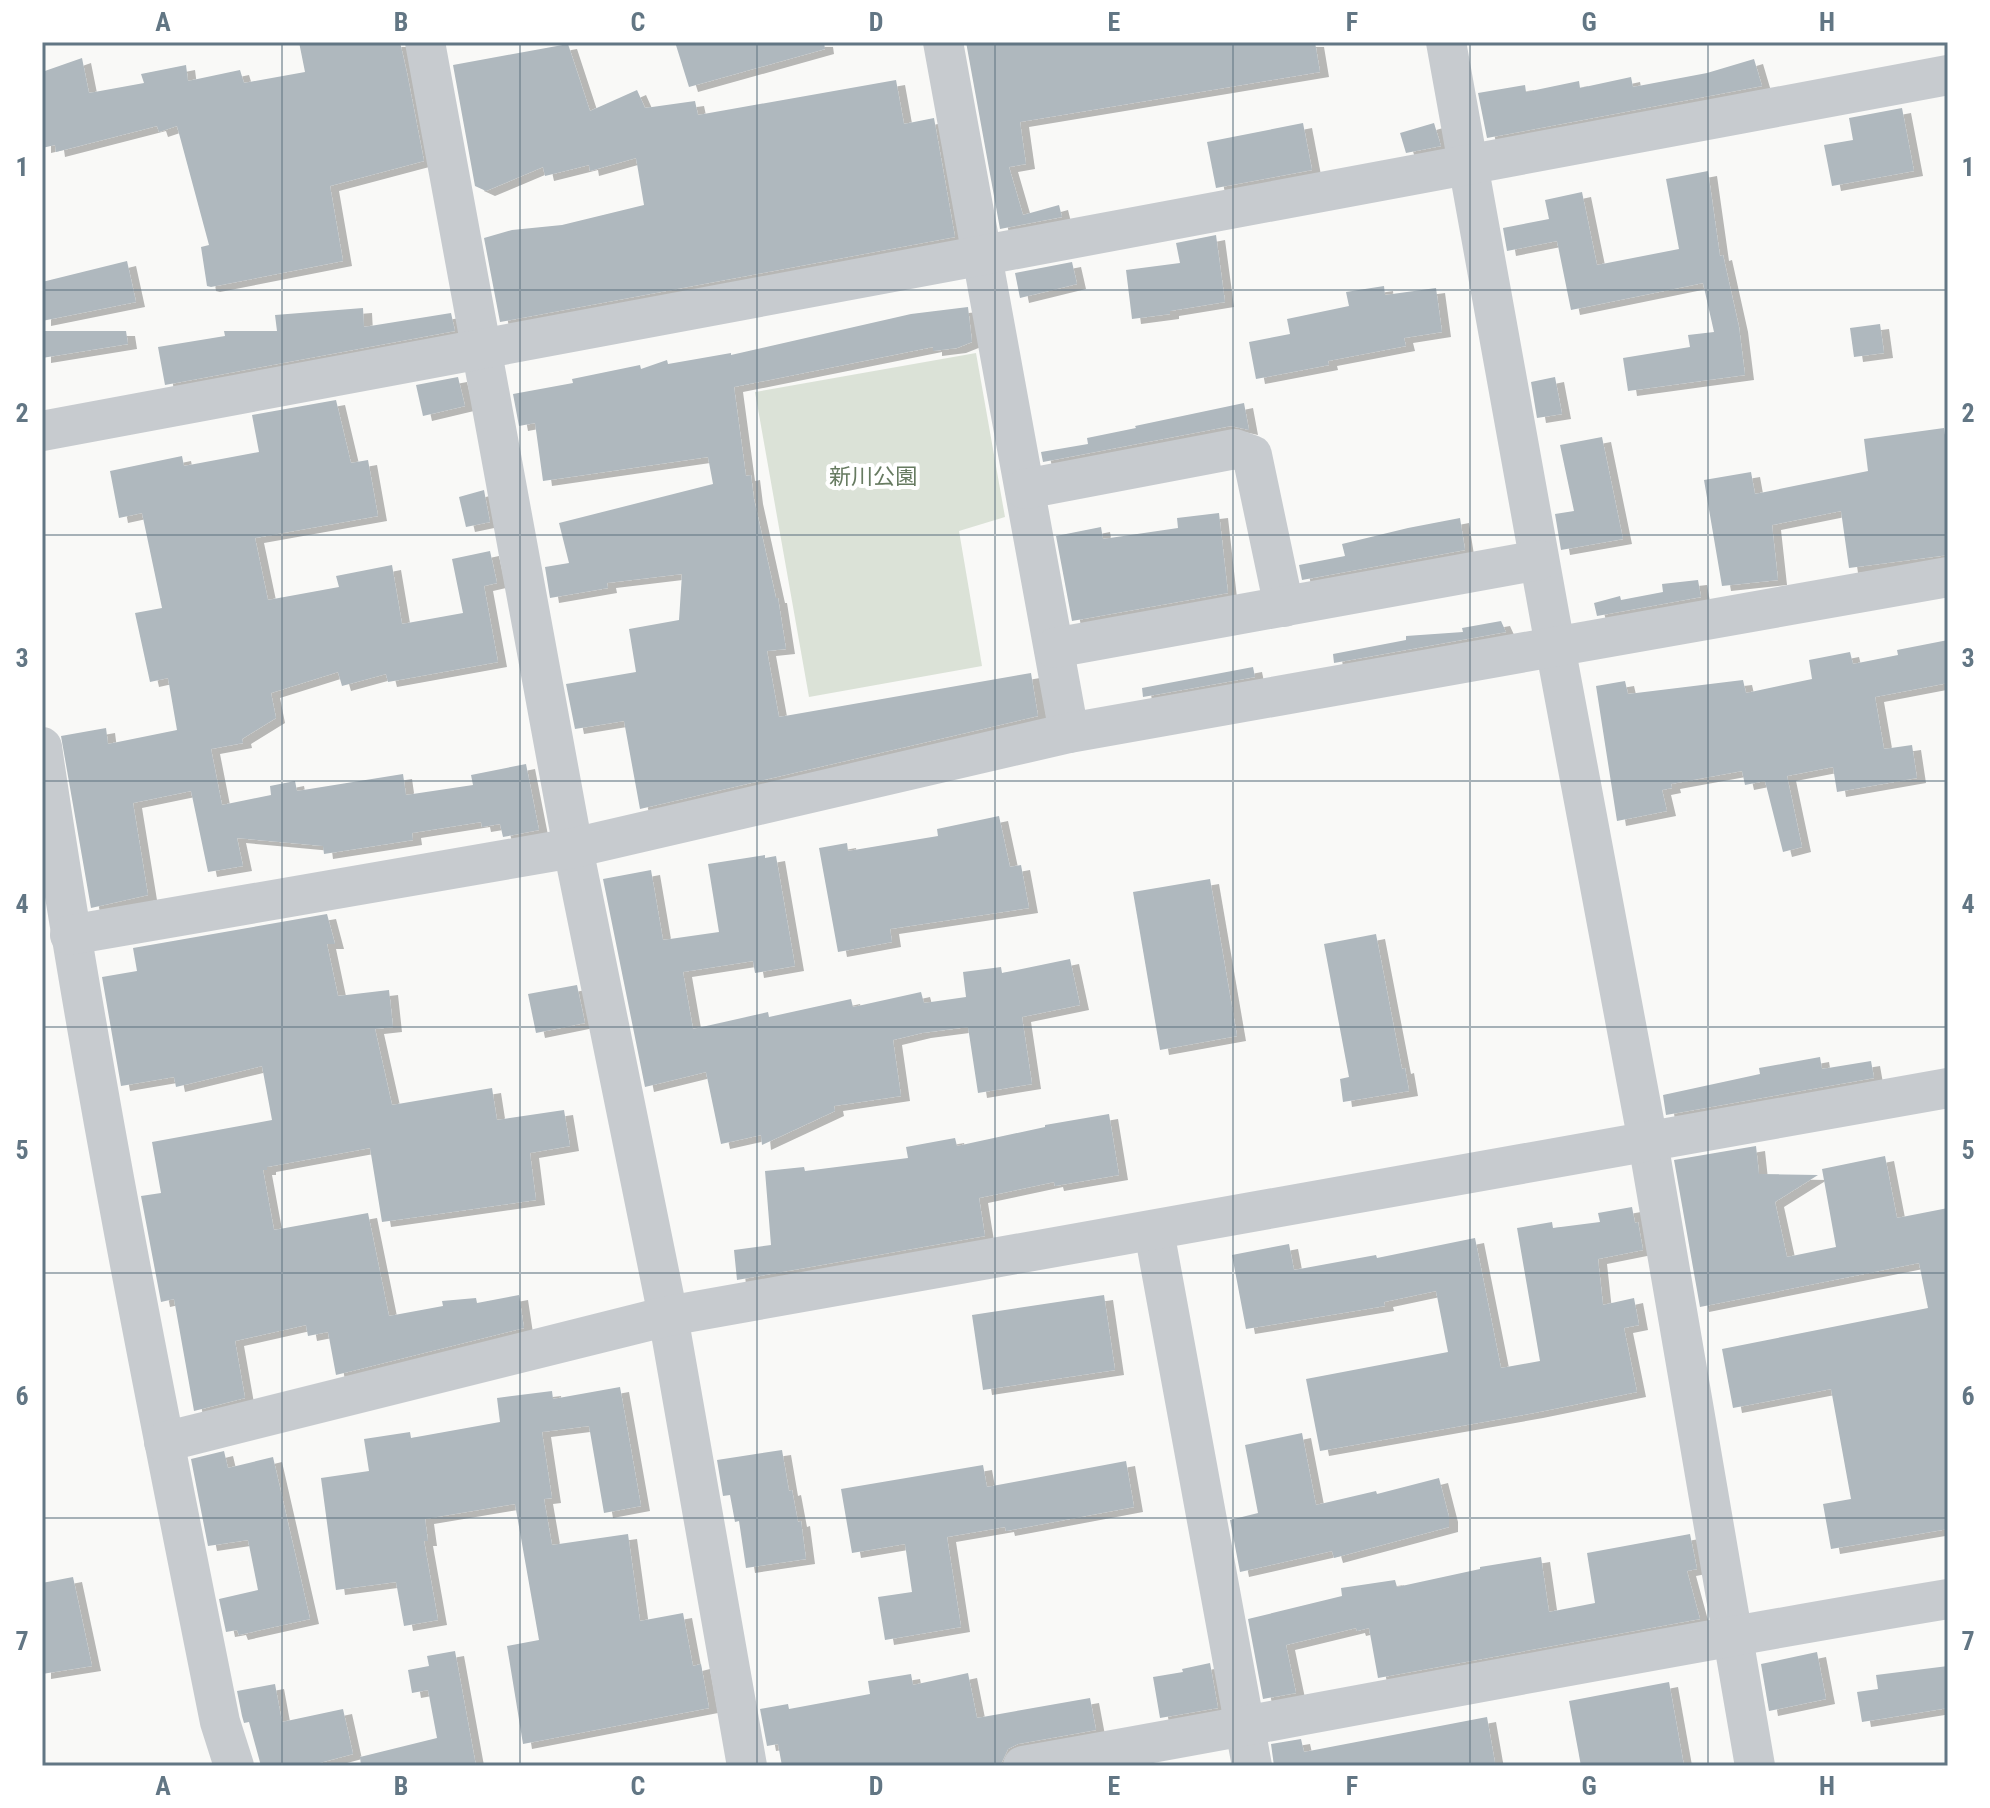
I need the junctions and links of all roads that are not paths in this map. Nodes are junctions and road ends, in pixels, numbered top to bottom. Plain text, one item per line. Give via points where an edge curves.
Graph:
1 (425, 42) edge
2 (943, 42) edge
3 (1446, 42) edge
4 (1948, 75) edge
5 (1469, 164) junction
6 (982, 256) junction
7 (481, 349) junction
8 (42, 431) edge
9 (1025, 489) junction
10 (1539, 560) junction
11 (1948, 577) edge
12 (1284, 607) junction
13 (1555, 646) junction
14 (1054, 648) junction
15 (1069, 733) junction
16 (42, 747) edge
17 (573, 848) junction
18 (70, 935) junction
19 (1948, 1088) edge
20 (1648, 1142) junction
21 (1154, 1231) junction
22 (668, 1316) junction
23 (164, 1442) junction
24 (1948, 1599) edge
25 (1732, 1635) junction
26 (1245, 1727) junction
27 (234, 1766) edge
28 (747, 1766) edge
29 (1023, 1766) edge
30 (1252, 1766) edge
31 (1755, 1766) edge

1 - 7 street
2 - 6 street
3 - 5 street
4 - 5 street
5 - 6 street
5 - 10 street
6 - 7 street
6 - 9 street
7 - 8 street
7 - 17 street
9 - 12 street via 1235,449 1252,455
9 - 14 street
10 - 12 street
10 - 13 street
11 - 13 street
12 - 14 street
13 - 15 street
13 - 20 street
14 - 15 street
15 - 17 street
16 - 18 street
17 - 18 street
17 - 22 street
18 - 23 street
19 - 20 street
20 - 21 street
20 - 25 street
21 - 22 street
21 - 26 street
22 - 23 street
22 - 28 street
23 - 27 street via 220,1722
24 - 25 street
25 - 26 street
25 - 31 street
26 - 29 street
26 - 30 street

